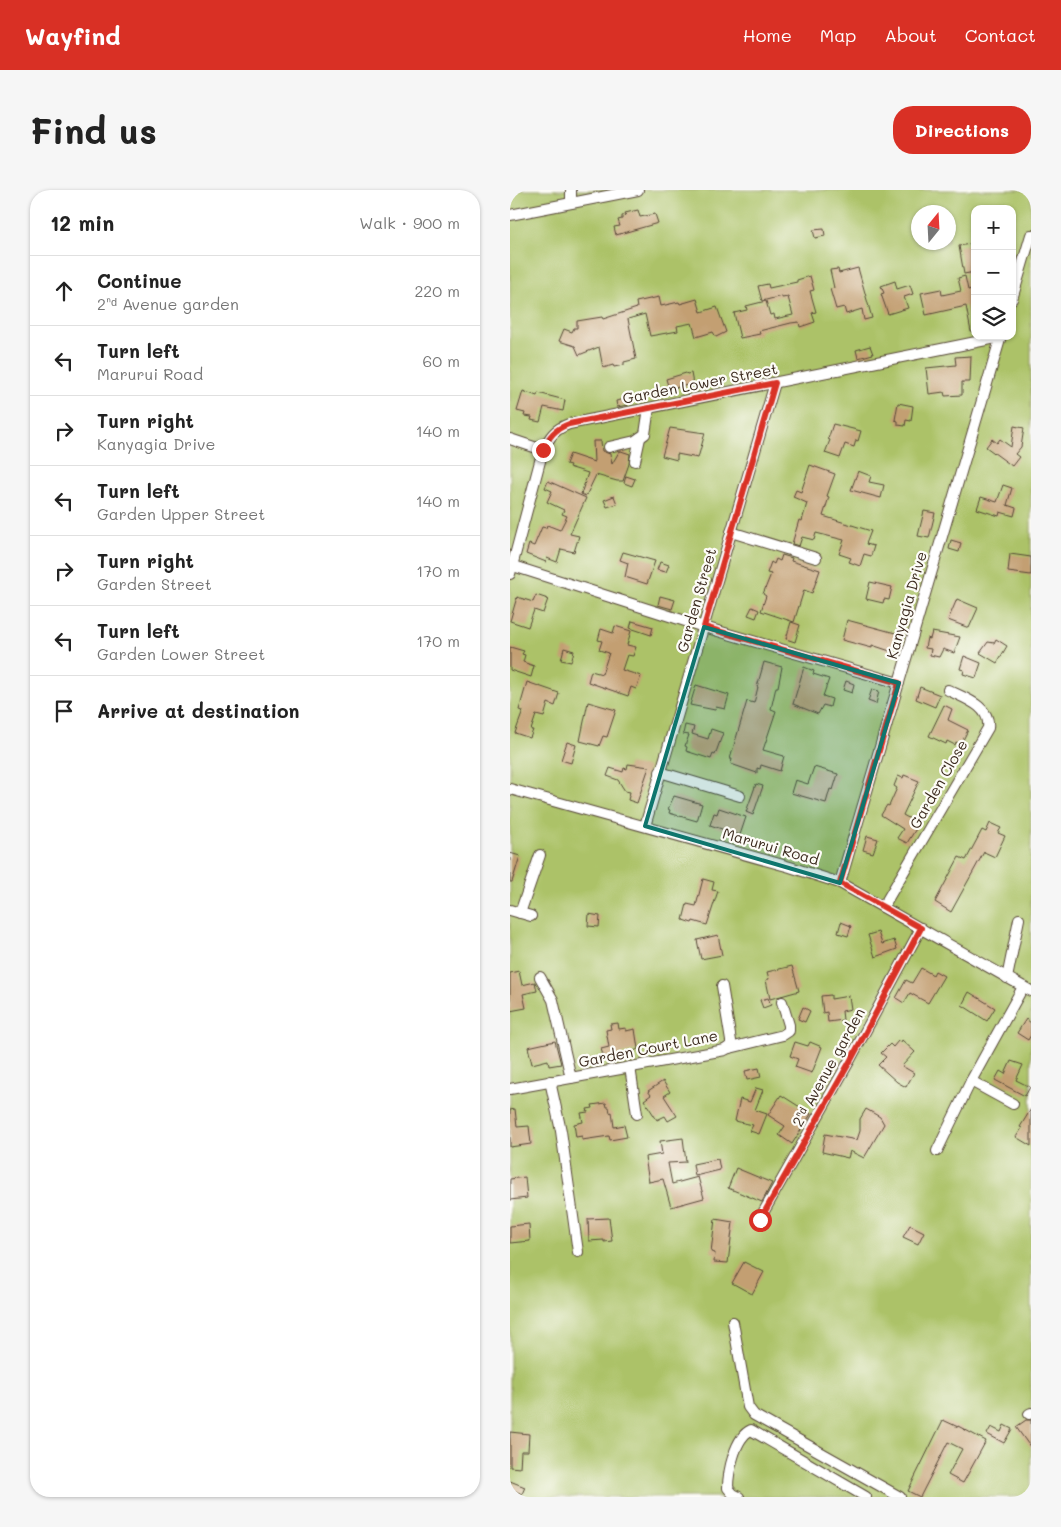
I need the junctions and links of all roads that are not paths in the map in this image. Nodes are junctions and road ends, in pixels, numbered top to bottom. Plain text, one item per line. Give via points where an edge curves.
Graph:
1 (571, 190) edge
2 (638, 190) edge
3 (571, 203) junction
4 (510, 215) edge
5 (1031, 234) edge
6 (1013, 295) edge
7 (986, 340) edge
8 (1000, 340) edge
9 (775, 383) junction
10 (649, 408) junction
11 (640, 438) junction
12 (510, 439) edge
13 (609, 447) dead end
14 (543, 450) junction
15 (635, 462) dead end
16 (731, 532) junction
17 (816, 558) dead end
18 (511, 568) edge
19 (704, 627) junction
20 (899, 683) junction
21 (948, 690) dead end
22 (660, 772) junction
23 (510, 789) edge
24 (740, 796) dead end
25 (645, 826) junction
26 (540, 855) dead end
27 (840, 883) junction
28 (884, 907) junction
29 (515, 911) edge
30 (531, 916) dead end
31 (1019, 919) dead end
32 (921, 928) junction
33 (540, 977) dead end
34 (1007, 978) junction
35 (722, 986) dead end
36 (1027, 989) edge
37 (782, 1002) dead end
38 (726, 1050) junction
39 (630, 1067) junction
40 (571, 1078) junction
41 (971, 1081) junction
42 (550, 1082) junction
43 (510, 1088) edge
44 (1013, 1104) dead end
45 (637, 1114) dead end
46 (937, 1151) dead end
47 (760, 1220) dead end
48 (578, 1252) dead end
49 (734, 1322) dead end
50 (739, 1497) edge
51 (866, 1497) edge
52 (900, 1497) edge

1 - 3 street
2 - 3 street
3 - 4 street
5 - 6 street
7 - 9 street, Garden Lower Street
8 - 20 street, Kanyagia Drive
9 - 10 street, Garden Lower Street
9 - 16 street, Garden Street
10 - 11 street via 645,434
10 - 14 street, Garden Lower Street via 560,427 553,432
11 - 13 street
11 - 15 street
12 - 14 street
14 - 18 street, Garden Lower Street
16 - 17 street
16 - 19 street, Garden Street
18 - 19 street
19 - 20 street
19 - 22 street, Garden Street
20 - 27 street, Kanyagia Drive
21 - 28 street, Garden Close via 980,708 988,718 988,728
22 - 24 street
22 - 25 street, Garden Street
23 - 25 street, Marurui Road
25 - 27 street, Marurui Road
26 - 29 street
27 - 28 street, Marurui Road
28 - 32 street, Marurui Road
29 - 30 street
31 - 34 street
32 - 34 street, Marurui Road
32 - 47 street, 2ⁿᵈ Avenue garden
33 - 40 street via 553,1000
34 - 36 street, Marurui Road
35 - 38 street, Garden Court Lane via 731,1040
36 - 41 street
37 - 38 street via 789,1031
38 - 39 street, Garden Court Lane
39 - 40 street, Garden Court Lane
39 - 45 street
40 - 42 street, Garden Court Lane
41 - 44 street
41 - 46 street
42 - 43 street, Garden Court Lane
42 - 48 street via 561,1131
49 - 52 street via 748,1407 754,1415
50 - 51 street via 728,1488 728,1483 734,1455 746,1432 751,1430

